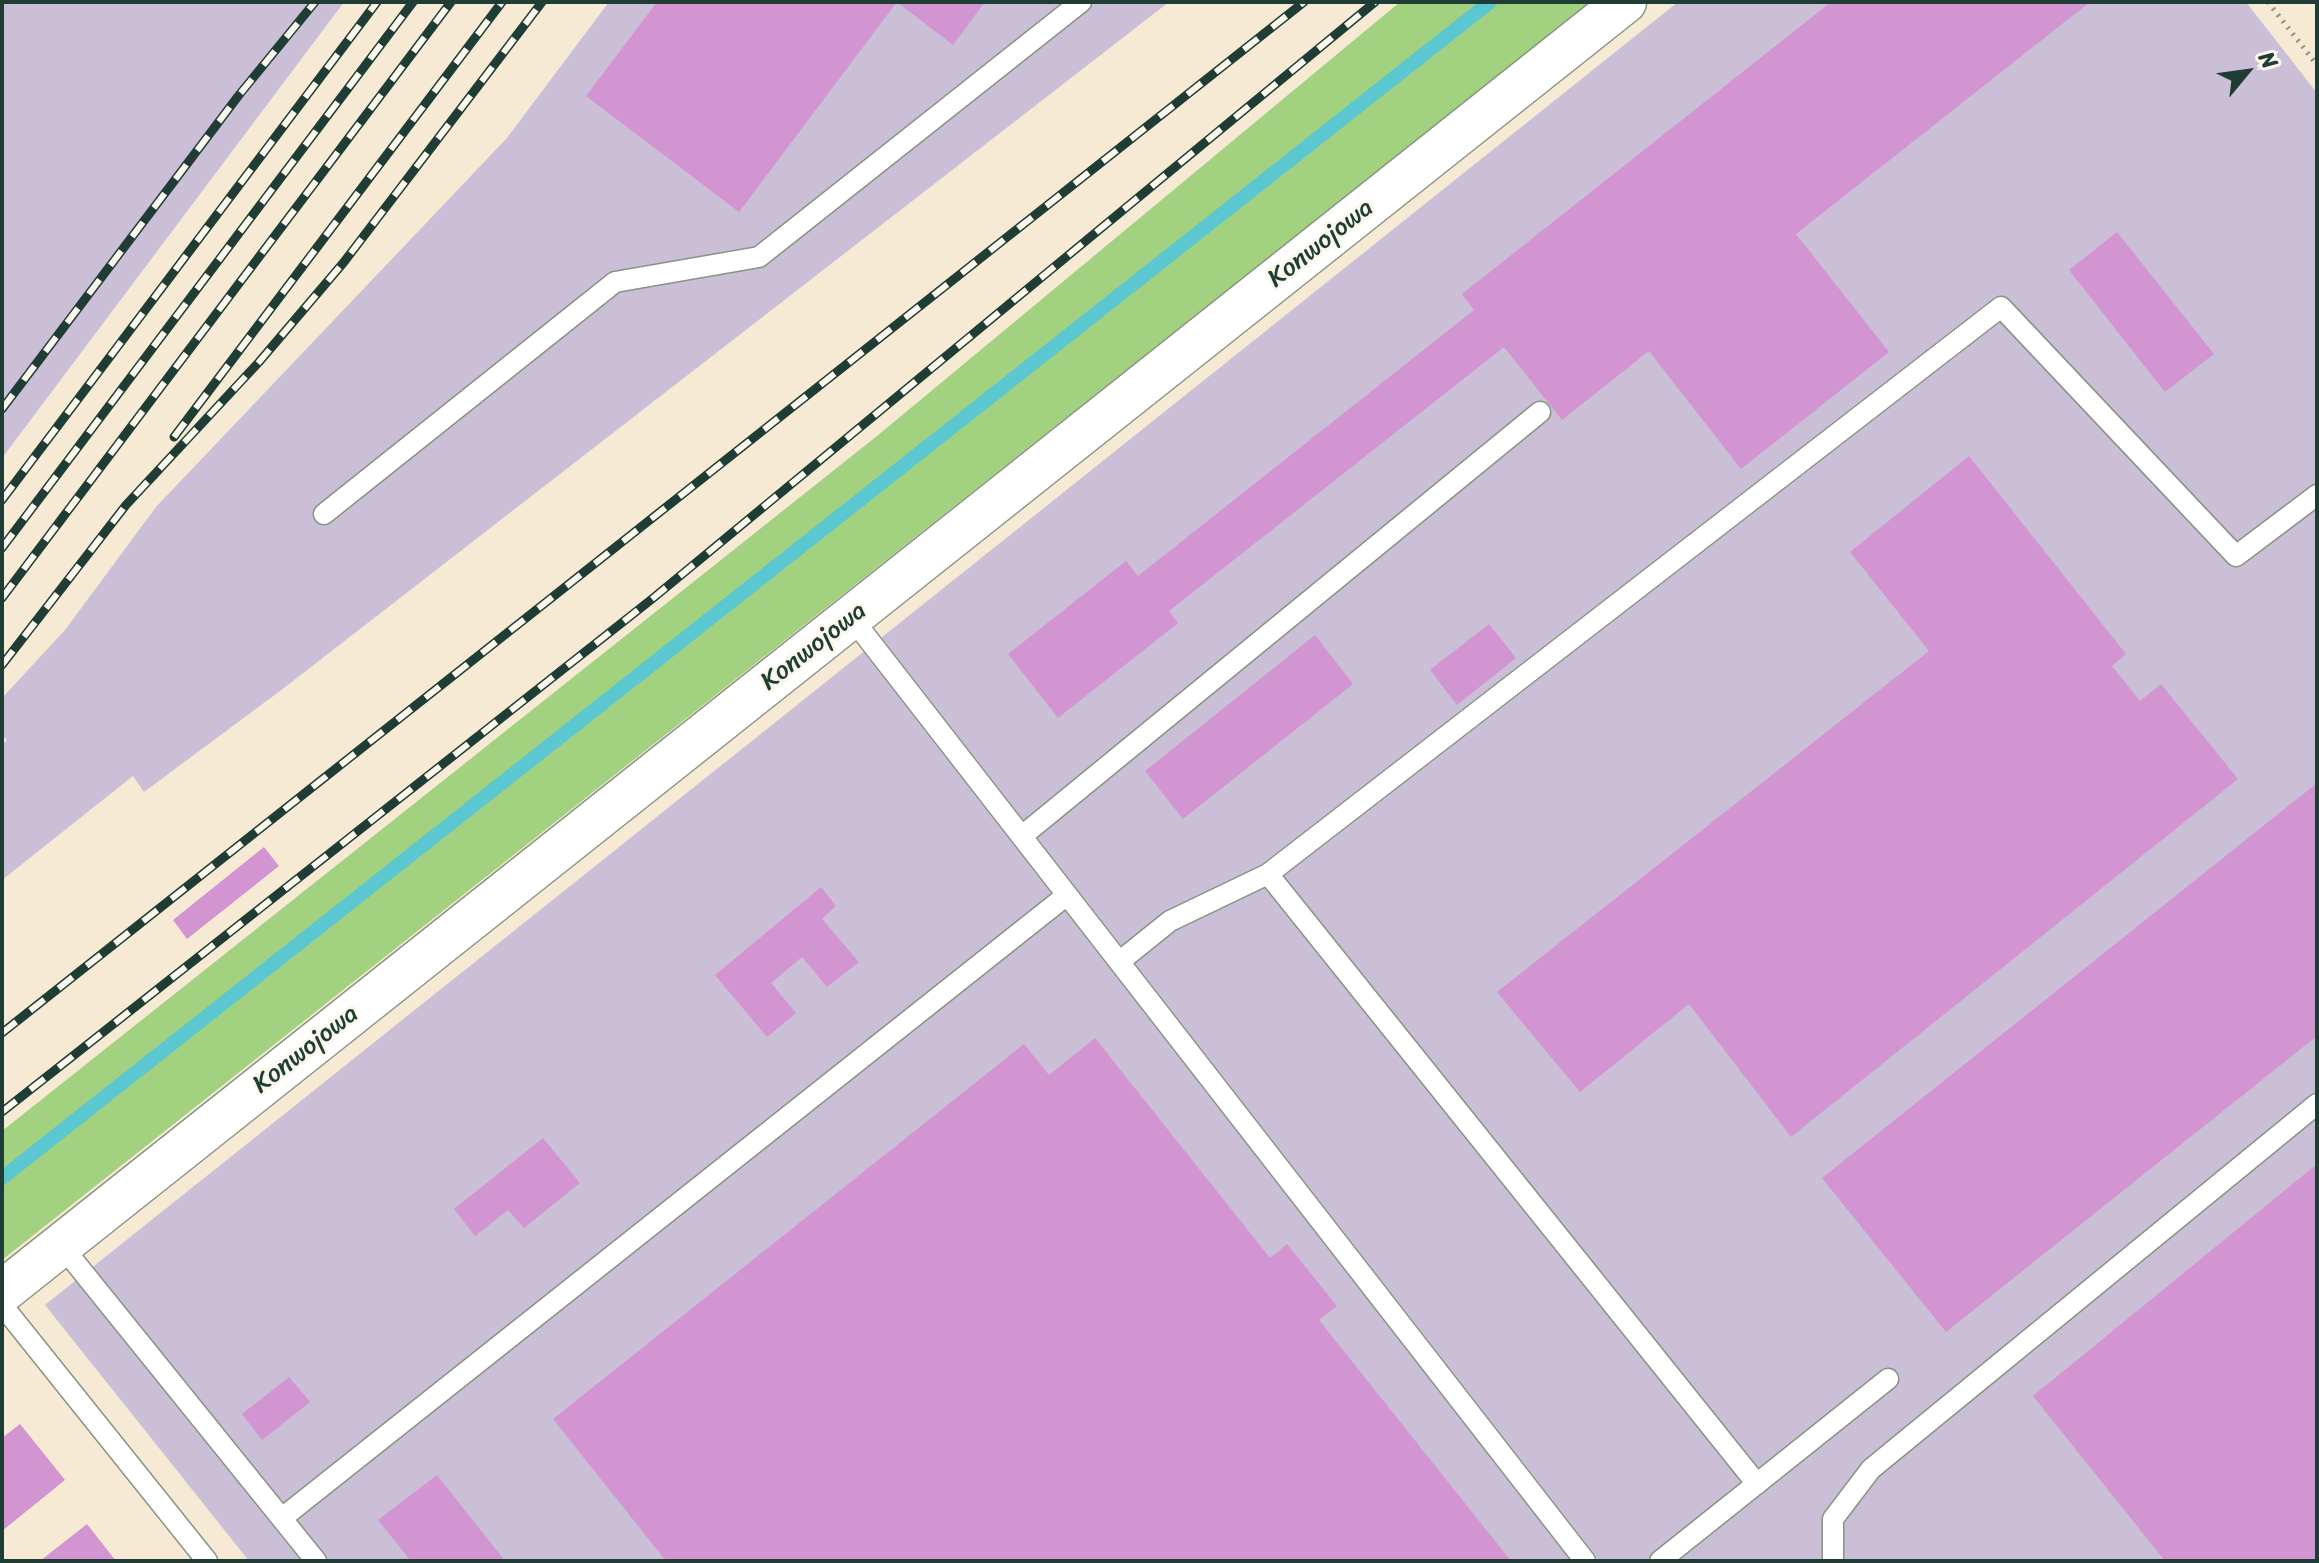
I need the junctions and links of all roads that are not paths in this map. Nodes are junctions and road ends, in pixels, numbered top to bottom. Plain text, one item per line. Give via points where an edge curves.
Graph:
1 (1081, 2) edge
2 (1625, 2) edge
3 (1540, 412) dead end
4 (2317, 495) edge
5 (324, 514) dead end
6 (851, 617) junction
7 (1022, 836) junction
8 (1268, 874) junction
9 (1067, 895) junction
10 (1119, 962) junction
11 (2317, 1104) edge
12 (61, 1245) junction
13 (2, 1292) edge
14 (2, 1305) edge
15 (1888, 1379) dead end
16 (1757, 1484) junction
17 (282, 1518) junction
18 (207, 1561) edge
19 (316, 1561) edge
20 (1585, 1561) edge
21 (1660, 1561) edge
22 (1833, 1561) edge

1 - 5 lane via 759,257 615,282
2 - 6 street, Konwojowa
3 - 7 lane
4 - 8 lane via 2236,556 2001,307
6 - 7 lane
6 - 12 street, Konwojowa
7 - 9 lane
8 - 10 lane via 1170,921
8 - 16 lane
9 - 10 lane
9 - 17 lane
10 - 20 lane
11 - 22 lane via 1871,1469 1833,1519
12 - 13 street, Konwojowa
12 - 17 lane
14 - 18 lane
15 - 16 lane
16 - 21 lane
17 - 19 lane

